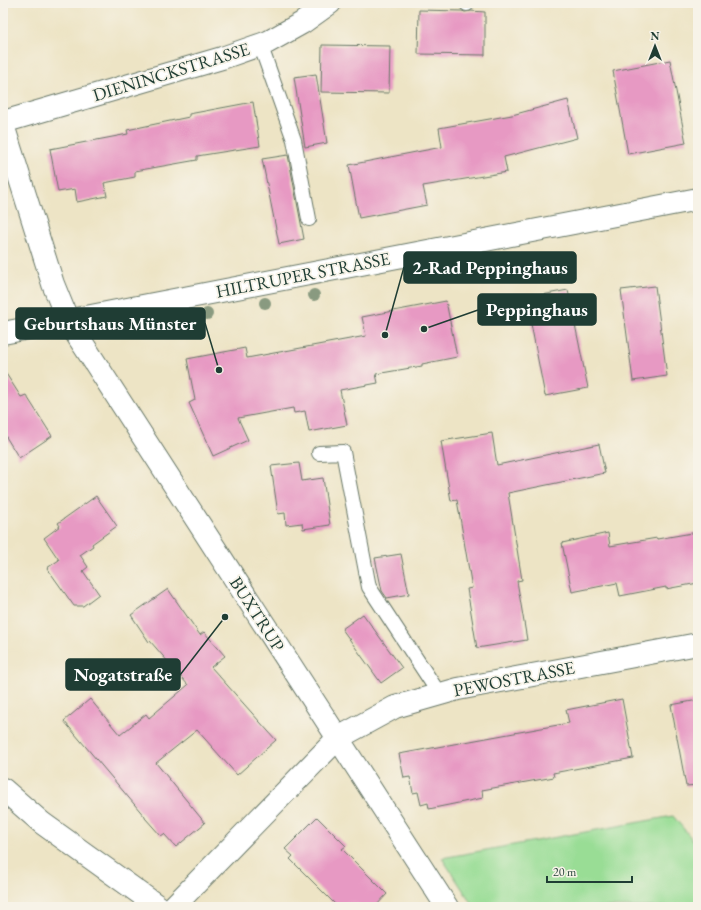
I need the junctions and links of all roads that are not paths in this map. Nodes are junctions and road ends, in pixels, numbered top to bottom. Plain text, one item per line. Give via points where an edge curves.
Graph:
1 (330, 3) edge
2 (260, 44) junction
3 (3, 124) edge
4 (698, 199) edge
5 (309, 220) dead end
6 (68, 321) junction
7 (3, 333) edge
8 (319, 453) dead end
9 (698, 644) edge
10 (440, 695) junction
11 (338, 738) junction
12 (3, 789) edge
13 (159, 907) edge
14 (174, 907) edge
15 (447, 907) edge

1 - 2 street, DIENINCKSTRASSE via 302,23
2 - 3 street, DIENINCKSTRASSE via 222,58
2 - 5 lane via 294,140
3 - 6 street, BUXTRUP via 53,284
4 - 6 street, HILTRUPER STRASSE
6 - 7 street, HILTRUPER STRASSE
6 - 11 street, BUXTRUP
8 - 10 lane via 343,452 369,587
9 - 10 street, PEWOSTRASSE via 458,689
10 - 11 street, PEWOSTRASSE via 395,707
11 - 14 street, PEWOSTRASSE
11 - 15 street, BUXTRUP
12 - 13 street via 42,823

